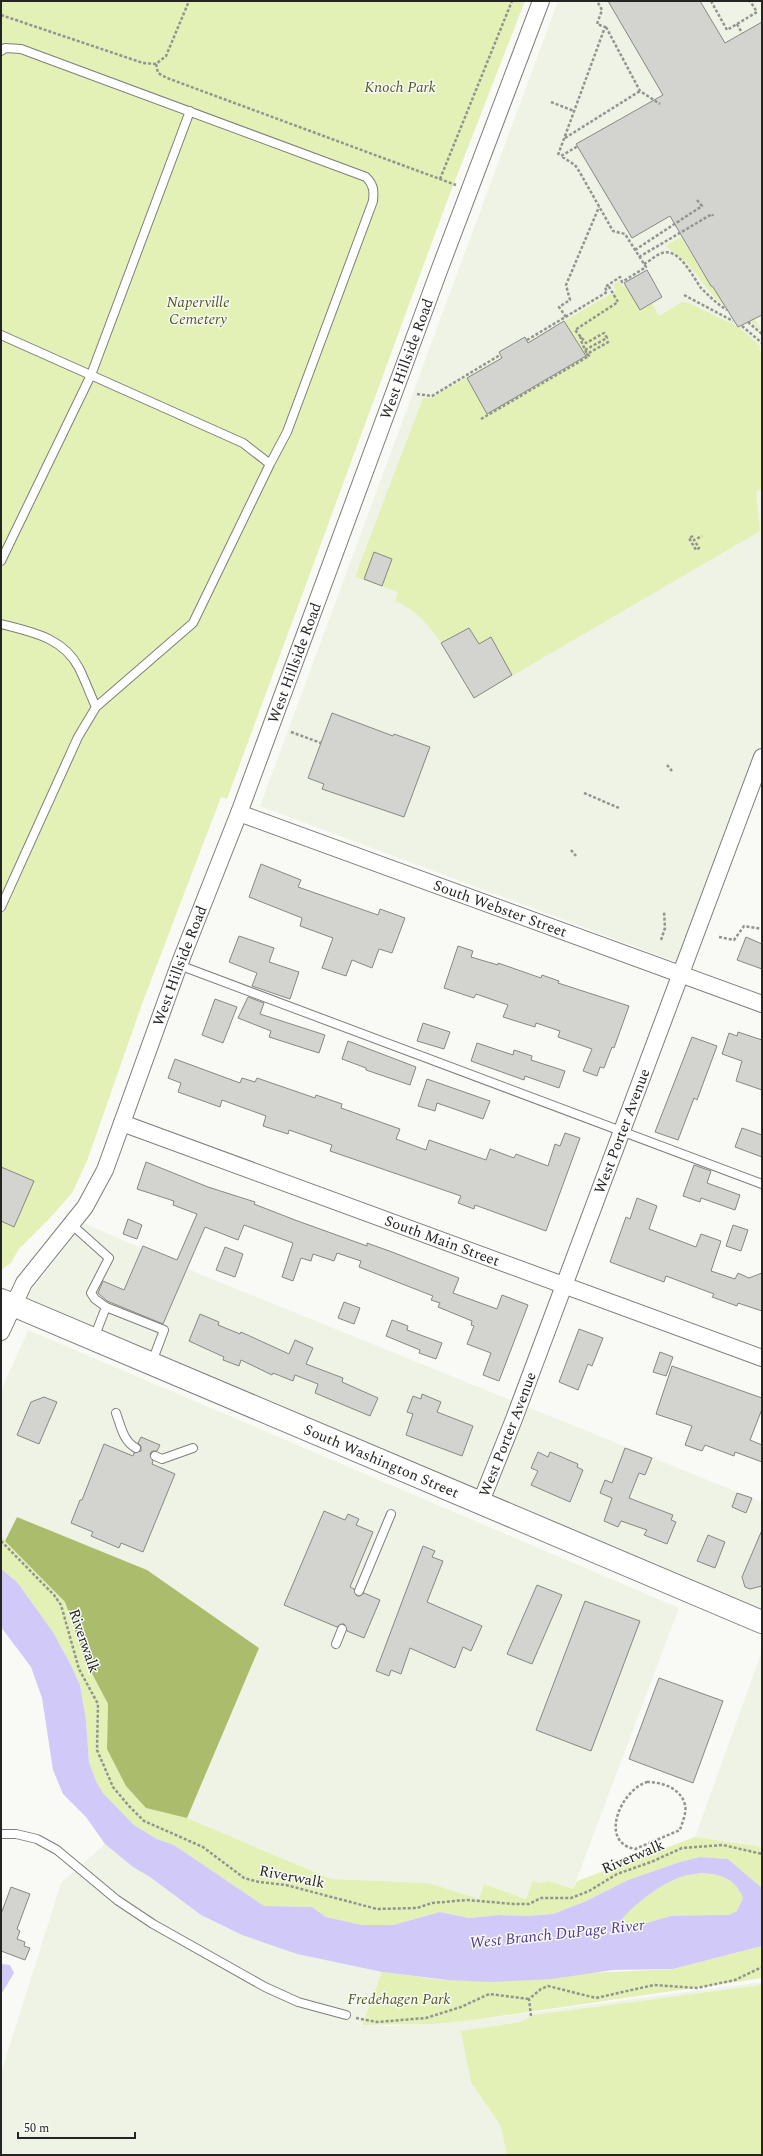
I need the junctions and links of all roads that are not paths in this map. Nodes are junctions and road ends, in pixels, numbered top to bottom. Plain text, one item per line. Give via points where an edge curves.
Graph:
1 (541, 1) edge
2 (1, 42) edge
3 (21, 49) junction
4 (1, 51) edge
5 (190, 111) junction
6 (1, 335) edge
7 (91, 375) junction
8 (270, 464) junction
9 (1, 561) edge
10 (1, 624) edge
11 (96, 707) junction
12 (762, 757) edge
13 (239, 813) junction
14 (1, 907) edge
15 (179, 965) junction
16 (680, 975) junction
17 (762, 1004) edge
18 (122, 1123) junction
19 (622, 1131) junction
20 (762, 1184) edge
21 (71, 1224) junction
22 (564, 1286) junction
23 (7, 1302) edge
24 (106, 1307) junction
25 (1, 1332) edge
26 (94, 1340) junction
27 (762, 1358) edge
28 (150, 1364) junction
29 (116, 1413) dead end
30 (136, 1448) dead end
31 (193, 1448) dead end
32 (155, 1456) dead end
33 (480, 1504) junction
34 (391, 1514) dead end
35 (359, 1591) dead end
36 (762, 1622) edge
37 (342, 1629) dead end
38 (336, 1644) dead end
39 (1, 1834) edge
40 (346, 2015) road end

1 - 13 street, West Hillside Road
2 - 3 lane
3 - 4 lane via 5,48
3 - 5 lane
5 - 7 lane
5 - 8 lane via 366,177 373,187 373,201 292,417
6 - 7 lane
7 - 8 lane via 243,444
7 - 9 lane
8 - 11 lane via 193,623
10 - 11 lane via 28,630 66,649 79,668
11 - 14 lane via 78,737
12 - 16 street, West Porter Avenue
13 - 15 street, West Hillside Road
13 - 16 street, South Webster Street
15 - 18 street, West Hillside Road
15 - 19 lane
16 - 17 street, South Webster Street
16 - 19 street, West Porter Avenue
18 - 21 street, West Hillside Road via 104,1170 85,1207
18 - 22 street, South Main Street
19 - 20 lane
19 - 22 street, West Porter Avenue
21 - 23 street, West Hillside Road
21 - 24 lane via 109,1258 91,1293
22 - 27 street, South Main Street
22 - 33 street, West Porter Avenue
23 - 25 street, West Hillside Road
23 - 26 main road, South Washington Street
24 - 26 lane
24 - 28 lane via 164,1330
26 - 28 main road, South Washington Street
28 - 33 main road, South Washington Street
29 - 30 lane via 125,1437 129,1444
31 - 32 lane via 162,1459
33 - 36 main road, South Washington Street
34 - 35 lane
37 - 38 lane
39 - 40 lane via 37,1838 57,1850 117,1900 153,1924 265,1987 298,2002

